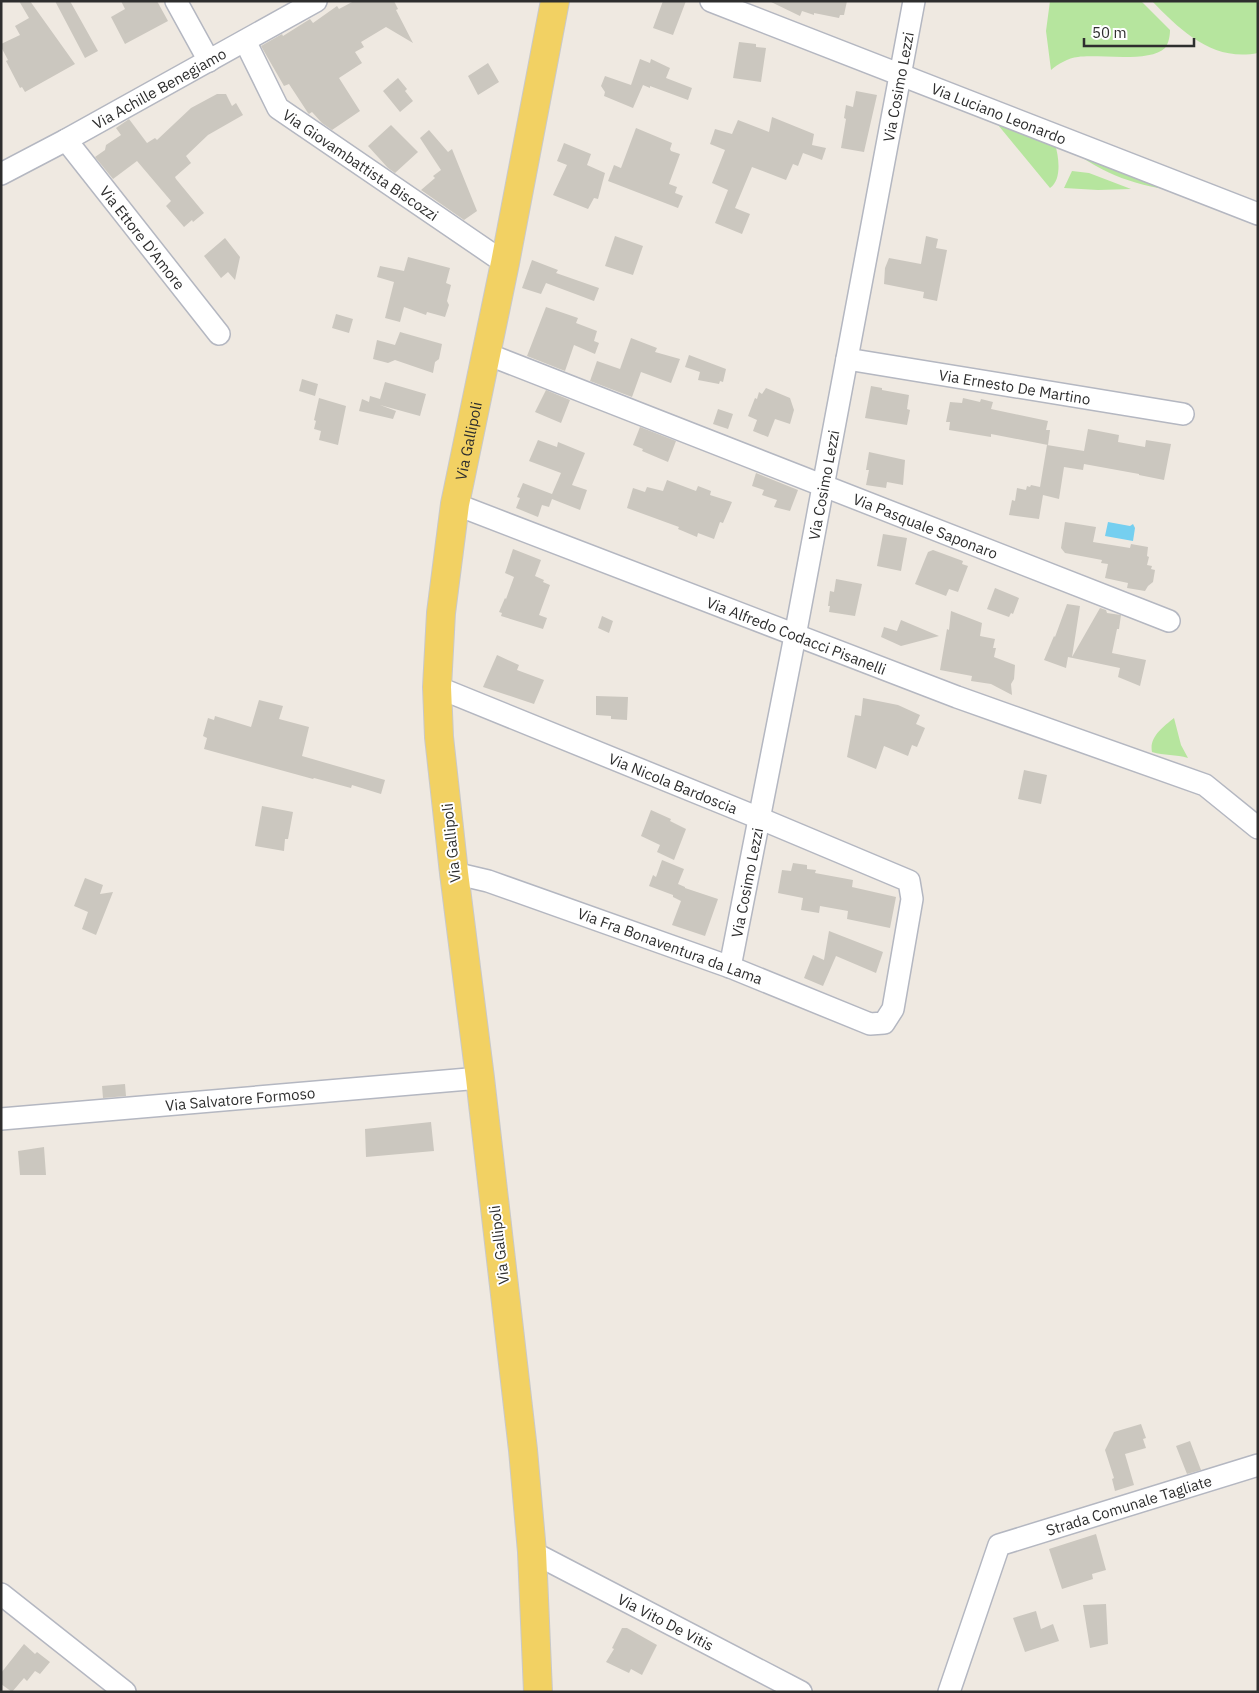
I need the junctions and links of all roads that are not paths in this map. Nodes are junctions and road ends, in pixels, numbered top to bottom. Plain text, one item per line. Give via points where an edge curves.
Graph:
1 (176, 1) edge
2 (316, 1) edge
3 (554, 1) edge
4 (711, 1) edge
5 (914, 1) edge
6 (245, 40) junction
7 (209, 61) junction
8 (900, 75) junction
9 (66, 140) junction
10 (3, 170) edge
11 (1258, 214) edge
12 (505, 263) junction
13 (219, 334) dead end
14 (487, 354) junction
15 (847, 359) junction
16 (1183, 414) dead end
17 (823, 486) junction
18 (455, 504) junction
19 (1169, 621) dead end
20 (795, 636) junction
21 (437, 687) junction
22 (759, 818) junction
23 (1258, 828) edge
24 (454, 873) junction
25 (730, 967) junction
26 (884, 1023) joint
27 (480, 1078) junction
28 (1, 1119) edge
29 (1258, 1464) edge
30 (532, 1552) junction
31 (1, 1594) edge
32 (125, 1692) edge
33 (538, 1692) edge
34 (801, 1692) edge
35 (949, 1692) edge

1 - 7 street
2 - 6 street, Via Achille Benegiamo
3 - 12 main road, Via Gallipoli
4 - 8 street, Via Luciano Leonardo
5 - 8 street, Via Cosimo Lezzi
6 - 7 street, Via Achille Benegiamo
6 - 12 street, Via Giovambattista Biscozzi via 278,108
7 - 9 street, Via Achille Benegiamo
8 - 11 street, Via Luciano Leonardo
8 - 15 street, Via Cosimo Lezzi
9 - 10 street, Via Achille Benegiamo
9 - 13 street, Via Ettore D'Amore
12 - 14 main road, Via Gallipoli
14 - 17 street, Via Pasquale Saponaro
14 - 18 main road, Via Gallipoli
15 - 16 street, Via Ernesto De Martino
15 - 17 street, Via Cosimo Lezzi
17 - 19 street, Via Pasquale Saponaro
17 - 20 street, Via Cosimo Lezzi
18 - 20 street, Via Alfredo Codacci Pisanelli
18 - 21 main road, Via Gallipoli via 441,613
20 - 22 street, Via Cosimo Lezzi
20 - 23 street, Via Alfredo Codacci Pisanelli via 1205,785
21 - 22 street, Via Nicola Bardoscia
21 - 24 main road, Via Gallipoli
22 - 25 street, Via Cosimo Lezzi
22 - 26 street, Via Nicola Bardoscia via 909,881 912,899 893,1009
24 - 25 street, Via Fra Bonaventura da Lama via 488,881
24 - 27 main road, Via Gallipoli
25 - 26 street, Via Fra Bonaventura da Lama via 870,1024
27 - 28 street, Via Salvatore Formoso
27 - 30 main road, Via Gallipoli via 524,1450
29 - 35 street, Strada Comunale Tagliate via 999,1545
30 - 33 main road, Via Gallipoli
30 - 34 street, Via Vito De Vitis
31 - 32 street

